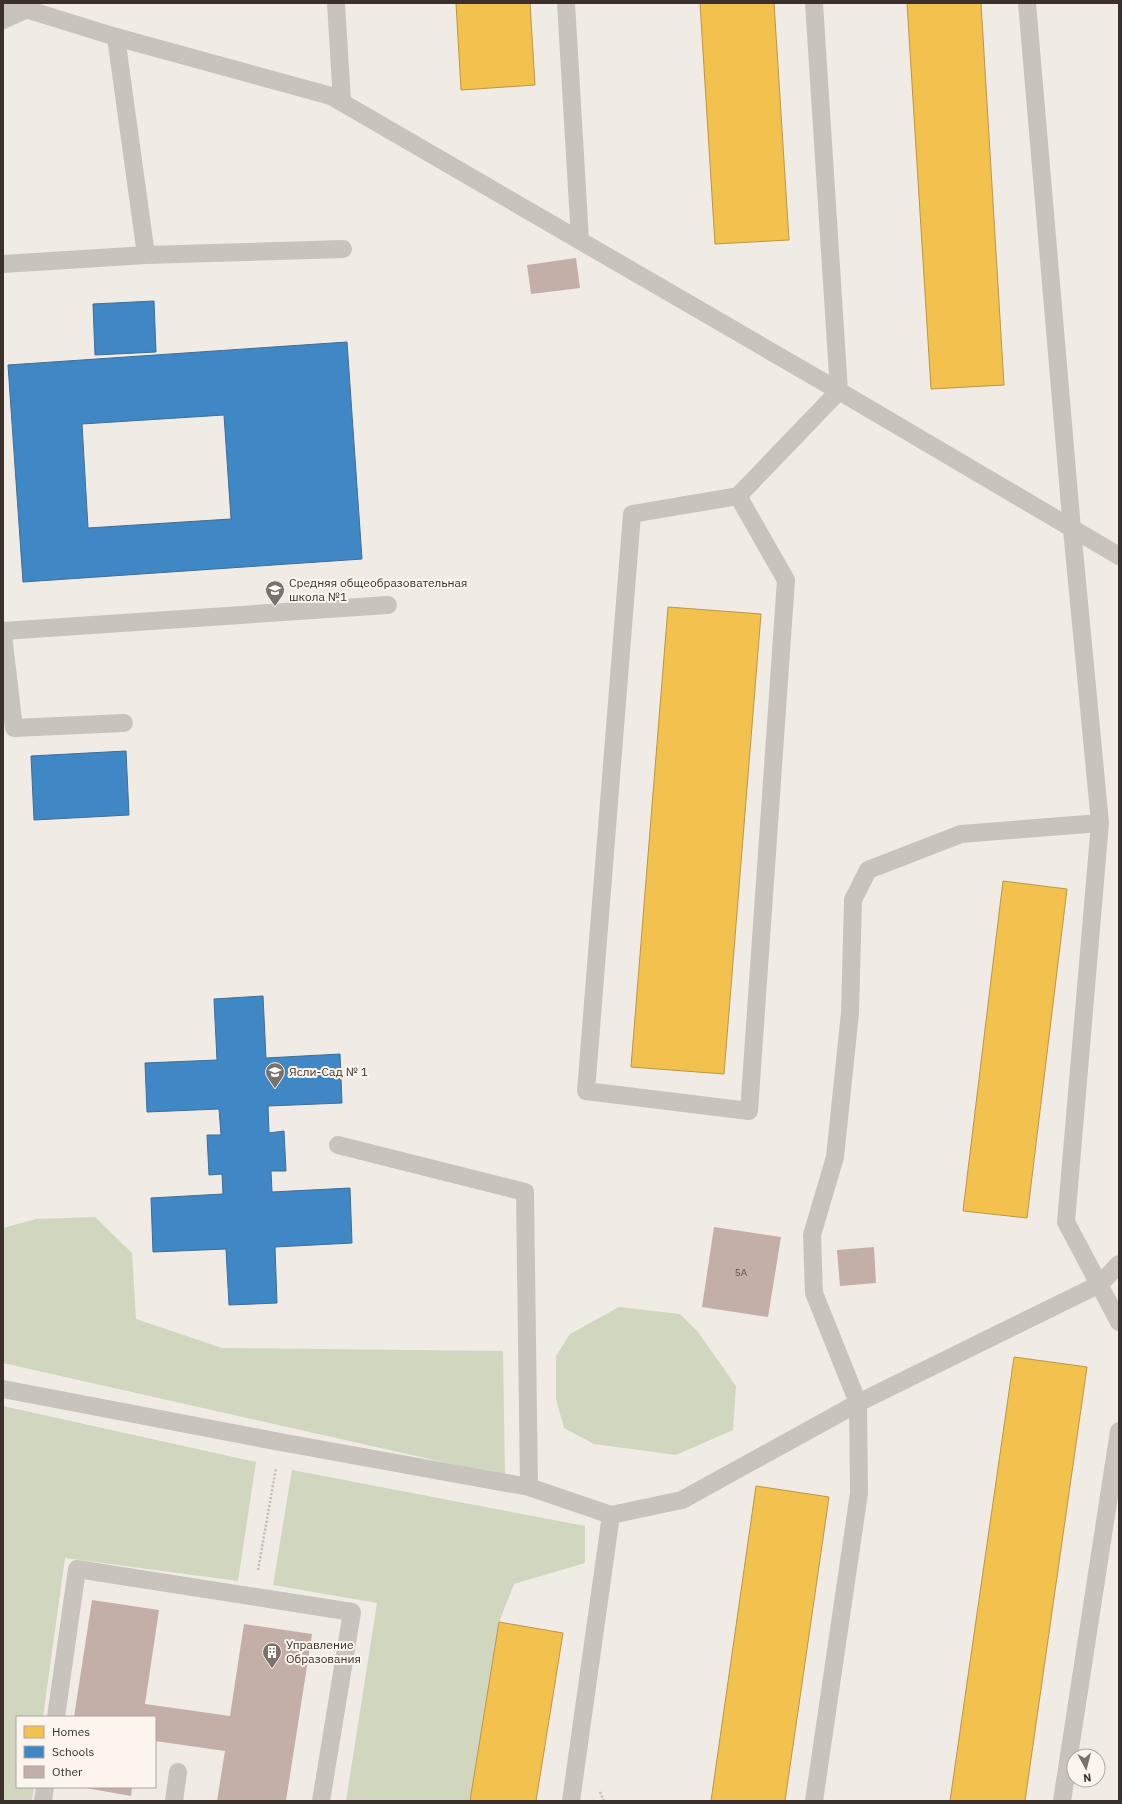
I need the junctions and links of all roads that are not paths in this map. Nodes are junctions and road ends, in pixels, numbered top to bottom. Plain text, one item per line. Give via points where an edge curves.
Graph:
1 (6, 3) edge
2 (336, 3) edge
3 (566, 3) edge
4 (814, 3) edge
5 (1027, 3) edge
6 (27, 9) junction
7 (3, 20) edge
8 (116, 37) junction
9 (342, 102) junction
10 (580, 240) junction
11 (343, 249) dead end
12 (146, 255) junction
13 (3, 264) edge
14 (839, 391) junction
15 (738, 496) junction
16 (1072, 529) junction
17 (1119, 556) edge
18 (388, 605) dead end
19 (3, 631) edge
20 (3, 635) edge
21 (124, 723) dead end
22 (1100, 823) junction
23 (338, 1145) dead end
24 (1119, 1264) edge
25 (1100, 1284) junction
26 (1119, 1322) edge
27 (3, 1389) edge
28 (858, 1403) junction
29 (1119, 1431) edge
30 (529, 1487) junction
31 (611, 1515) junction
32 (56, 1716) edge
33 (178, 1772) dead end
34 (46, 1788) edge
35 (43, 1801) edge
36 (174, 1801) edge
37 (321, 1801) edge
38 (571, 1801) edge
39 (814, 1801) edge
40 (1062, 1801) edge

1 - 6 lane
2 - 9 lane
3 - 10 lane
4 - 14 lane
5 - 16 lane
6 - 7 lane
6 - 8 lane
8 - 9 lane via 331,96
8 - 12 lane
9 - 10 lane
10 - 14 lane
11 - 12 lane
12 - 13 lane
14 - 15 lane
14 - 16 lane
15 - 15 lane via 632,514 586,1091 749,1110 786,580
16 - 17 lane
16 - 22 lane
18 - 19 lane
20 - 21 lane via 14,728
22 - 25 lane via 1066,1222
22 - 28 lane via 961,834 868,870 852,900 850,1014 835,1157 812,1235 814,1293
23 - 30 lane via 524,1192
24 - 25 lane
25 - 26 lane
25 - 28 lane
27 - 30 lane
28 - 31 lane via 682,1500
28 - 39 lane via 859,1493
29 - 40 lane
30 - 31 lane
31 - 38 lane
32 - 37 lane via 77,1569 352,1612
33 - 36 lane
34 - 35 lane

